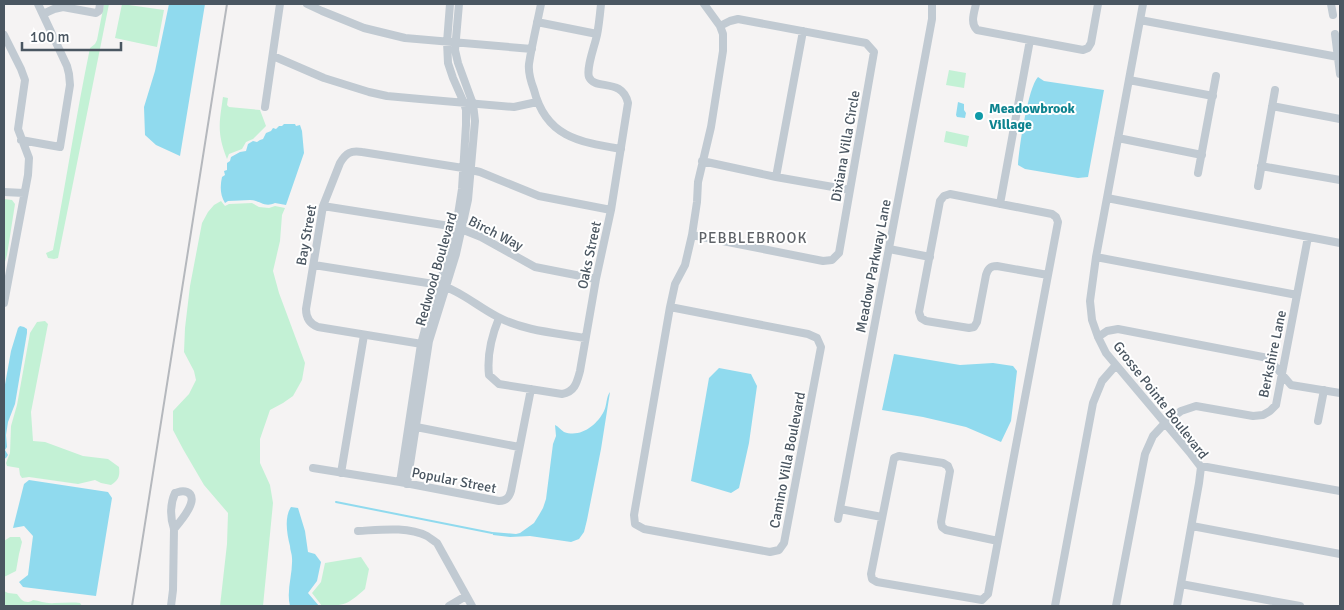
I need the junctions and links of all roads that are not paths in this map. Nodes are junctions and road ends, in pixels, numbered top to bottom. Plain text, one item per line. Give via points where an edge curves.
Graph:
1 (38, 4) edge
2 (100, 4) edge
3 (280, 4) edge
4 (307, 4) edge
5 (450, 4) edge
6 (458, 4) edge
7 (541, 4) edge
8 (601, 4) edge
9 (704, 4) edge
10 (932, 4) edge
11 (937, 4) edge
12 (976, 4) edge
13 (1098, 4) edge
14 (1143, 4) edge
15 (1331, 4) edge
16 (43, 14) junction
17 (1333, 15) dead end
18 (932, 19) junction
19 (1140, 20) junction
20 (537, 22) junction
21 (720, 26) junction
22 (802, 31) junction
23 (597, 34) junction
24 (1335, 34) dead end
25 (4, 35) edge
26 (1030, 40) junction
27 (451, 42) junction
28 (532, 49) junction
29 (273, 56) junction
30 (1338, 57) junction
31 (1340, 74) edge
32 (1216, 76) dead end
33 (1129, 80) junction
34 (1275, 90) dead end
35 (1213, 96) junction
36 (464, 102) junction
37 (537, 102) junction
38 (473, 104) junction
39 (1272, 106) junction
40 (265, 107) dead end
41 (1340, 119) edge
42 (1118, 138) junction
43 (21, 140) junction
44 (621, 149) junction
45 (1202, 155) junction
46 (702, 162) junction
47 (1261, 166) junction
48 (467, 168) junction
49 (1198, 174) dead end
50 (776, 176) junction
51 (1340, 180) edge
52 (1258, 186) dead end
53 (850, 190) junction
54 (4, 192) edge
55 (24, 194) junction
56 (1107, 198) junction
57 (1000, 204) junction
58 (323, 206) junction
59 (611, 210) junction
60 (459, 228) junction
61 (692, 236) junction
62 (1308, 237) junction
63 (1340, 242) edge
64 (889, 249) junction
65 (930, 257) junction
66 (1096, 257) junction
67 (314, 265) junction
68 (1048, 275) junction
69 (596, 279) junction
70 (443, 286) junction
71 (1297, 295) junction
72 (4, 303) edge
73 (670, 308) junction
74 (499, 318) junction
75 (364, 336) junction
76 (1098, 337) junction
77 (585, 338) junction
78 (425, 344) junction
79 (1116, 365) junction
80 (1282, 374) junction
81 (531, 389) junction
82 (1324, 390) junction
83 (1340, 393) edge
84 (1318, 421) dead end
85 (1165, 423) junction
86 (412, 426) junction
87 (519, 447) junction
88 (1200, 467) junction
89 (313, 468) dead end
90 (341, 473) junction
91 (403, 483) junction
92 (1340, 491) edge
93 (840, 509) junction
94 (882, 517) junction
95 (838, 519) dead end
96 (1192, 526) junction
97 (174, 528) dead end
98 (358, 531) dead end
99 (998, 541) junction
100 (1340, 554) edge
101 (1181, 584) junction
102 (466, 596) junction
103 (171, 606) edge
104 (449, 606) edge
105 (472, 606) edge
106 (1056, 606) edge
107 (1116, 606) edge
108 (1177, 606) edge
109 (1300, 606) edge

1 - 16 street
2 - 16 street via 96,13 63,7
3 - 29 street
4 - 27 street via 364,28 405,38
5 - 27 street, Redwood Boulevard
6 - 27 street, Redwood Boulevard
7 - 20 street
8 - 23 street, Oaks Street
9 - 21 street, Camino Villa Boulevard
10 - 18 street, Meadow Parkway Lane
11 - 18 street, Meadow Parkway Lane
12 - 26 street via 973,22 977,30
13 - 26 street via 1091,43 1086,50
14 - 19 street, Grosse Pointe Boulevard
15 - 17 street
16 - 43 street via 70,79 60,147
18 - 64 street, Meadow Parkway Lane
19 - 30 street
19 - 33 street, Grosse Pointe Boulevard
20 - 23 street
20 - 28 street
21 - 22 street, Dixiana Villa Circle via 738,19
21 - 46 street, Camino Villa Boulevard via 723,51
22 - 50 street
22 - 53 street, Dixiana Villa Circle via 866,43 874,52
23 - 44 street, Oaks Street via 590,77 597,84 618,89 628,103
24 - 30 street
25 - 43 street via 25,80 18,129
26 - 57 street
27 - 28 street
27 - 36 street, Redwood Boulevard via 447,54 450,70
27 - 38 street, Redwood Boulevard
28 - 37 street via 530,77
29 - 36 street via 324,78 369,92
29 - 40 street
30 - 31 street
32 - 35 street
33 - 35 street
33 - 42 street, Grosse Pointe Boulevard
34 - 39 street
35 - 45 street
36 - 38 street
36 - 48 street, Redwood Boulevard
37 - 38 street via 514,107
37 - 44 street via 542,114 567,136
38 - 48 street, Redwood Boulevard via 474,121
39 - 41 street
39 - 47 street
42 - 45 street
42 - 56 street, Grosse Pointe Boulevard
43 - 55 street via 29,158
44 - 59 street, Oaks Street
45 - 49 street
46 - 50 street
46 - 61 street, Camino Villa Boulevard
47 - 51 street
47 - 52 street
48 - 58 street, Bay Street via 351,151 340,163
48 - 59 street via 539,196
48 - 60 street, Redwood Boulevard
50 - 53 street
53 - 61 street, Dixiana Villa Circle via 838,253 832,260 823,261
54 - 55 street
55 - 72 street
56 - 62 street
56 - 66 street, Grosse Pointe Boulevard
57 - 65 street via 950,194 944,196 940,201
57 - 68 street via 1056,217 1058,222
58 - 60 street, Birch Way
58 - 67 street, Bay Street
59 - 69 street, Oaks Street
60 - 69 street, Birch Way via 535,267
60 - 70 street, Redwood Boulevard
61 - 73 street, Camino Villa Boulevard
62 - 63 street
62 - 71 street, Berkshire Lane
64 - 65 street
64 - 93 street, Meadow Parkway Lane
65 - 68 street via 919,312 921,318 969,328 977,322 990,267
66 - 71 street
66 - 76 street, Grosse Pointe Boulevard via 1090,301
67 - 70 street
67 - 75 street, Bay Street via 306,310 309,321 318,327
68 - 99 street
69 - 77 street, Oaks Street
70 - 74 street
70 - 78 street, Redwood Boulevard via 430,311
71 - 80 street, Berkshire Lane
73 - 73 street, Camino Villa Boulevard via 635,524 644,529 770,552 778,550 784,544 821,347 817,338
74 - 77 street via 525,327
74 - 81 street, Oaks Street via 488,365 490,375 499,384
75 - 78 street, Bay Street
75 - 90 street
76 - 79 street, Grosse Pointe Boulevard
76 - 80 street via 1107,331 1118,330 1268,358
77 - 81 street, Oaks Street via 578,381 573,390 562,394
78 - 86 street, Redwood Boulevard
79 - 85 street, Grosse Pointe Boulevard
79 - 106 street via 1102,381 1093,403
80 - 82 street via 1291,385
80 - 85 street, Berkshire Lane via 1276,405 1263,415 1196,406 1181,411
81 - 87 street, Popular Street
82 - 83 street
82 - 84 street
85 - 88 street, Grosse Pointe Boulevard
85 - 107 street, Berkshire Lane via 1153,436 1145,454
86 - 87 street
86 - 91 street, Redwood Boulevard
87 - 91 street, Popular Street via 510,496 504,501
88 - 92 street
88 - 96 street, Grosse Pointe Boulevard
89 - 90 street, Popular Street
90 - 91 street, Popular Street
93 - 94 street
93 - 95 street, Meadow Parkway Lane
94 - 99 street via 894,458 899,456 943,464 950,471 942,527
94 - 99 street via 871,574 877,582 982,600 988,594
96 - 100 street
96 - 101 street, Grosse Pointe Boulevard
97 - 103 street
98 - 102 street via 390,529 428,536 437,543
101 - 108 street, Grosse Pointe Boulevard
101 - 109 street
102 - 104 street
102 - 105 street

